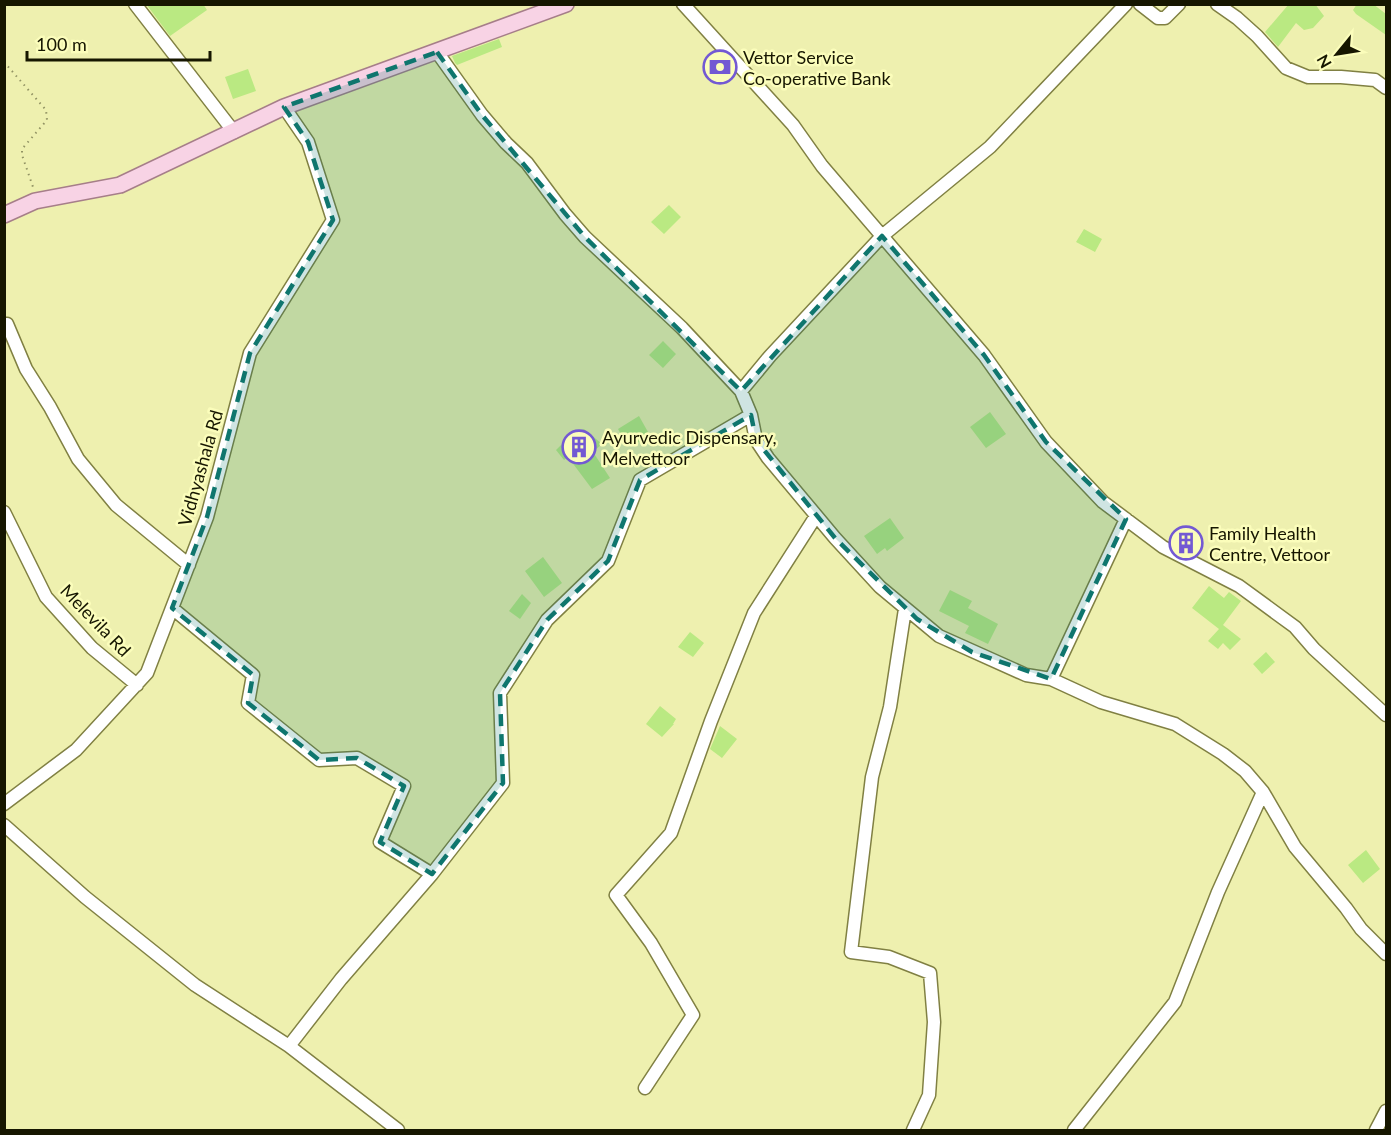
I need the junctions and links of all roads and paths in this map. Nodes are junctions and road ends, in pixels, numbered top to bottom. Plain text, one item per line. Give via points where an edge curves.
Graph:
1 (135, 4) edge
2 (566, 4) edge
3 (683, 4) edge
4 (1126, 4) edge
5 (1140, 4) edge
6 (1179, 4) edge
7 (1217, 4) edge
8 (437, 52) junction
9 (4, 62) edge
10 (1386, 88) edge
11 (284, 107) junction
12 (234, 132) junction
13 (38, 201) junction
14 (4, 215) edge
15 (882, 236) junction
16 (4, 324) edge
17 (741, 391) junction
18 (751, 415) junction
19 (4, 512) edge
20 (816, 516) junction
21 (1126, 519) junction
22 (189, 565) junction
23 (172, 608) junction
24 (905, 609) junction
25 (1051, 679) junction
26 (136, 685) junction
27 (1386, 715) edge
28 (1263, 792) junction
29 (4, 804) edge
30 (4, 825) edge
31 (432, 874) junction
32 (1386, 954) edge
33 (289, 1046) junction
34 (645, 1088) dead end
35 (1386, 1111) edge
36 (398, 1131) edge
37 (913, 1131) edge
38 (1074, 1131) edge
39 (1376, 1131) edge

1 - 12 street
2 - 8 main road
3 - 15 street via 793,124 822,166
4 - 15 street via 990,147
5 - 6 street via 1158,18 1165,18
7 - 10 street via 1257,36 1286,68 1308,77 1375,80
8 - 11 main road
8 - 17 street via 482,115 527,163 585,237 682,328
9 - 13 path via 46,110 47,120 22,149
11 - 12 main road
11 - 22 street, Vidhyashala Rd via 308,142 333,220 250,353 207,517
12 - 13 main road via 120,185
13 - 14 main road
15 - 17 street
15 - 21 street via 984,355 1046,442 1103,502
16 - 22 street via 78,459 116,505
17 - 18 street
18 - 20 street via 756,440
18 - 31 street via 640,480 608,561 546,620 500,693 503,783
19 - 26 street, Melevila Rd via 46,597 92,648
20 - 24 street
20 - 34 street via 754,613 671,833 616,895 651,943 693,1015
21 - 25 street
21 - 27 street via 1163,547 1239,586 1295,627
22 - 23 street, Vidhyashala Rd
23 - 26 street, Vidhyashala Rd via 147,673
23 - 31 street via 253,675 248,703 319,760 357,758 404,786 380,842
24 - 25 street via 939,636 1026,675
24 - 37 street via 890,707 872,777 851,952 889,957 930,973 934,1022 929,1095
25 - 28 street via 1101,702 1175,724 1245,771
26 - 29 street, Vidhyashala Rd via 76,750
28 - 32 street via 1295,846 1361,929
28 - 38 street via 1175,1002
30 - 33 street via 85,897 195,985
31 - 33 street
33 - 36 street
35 - 39 street

